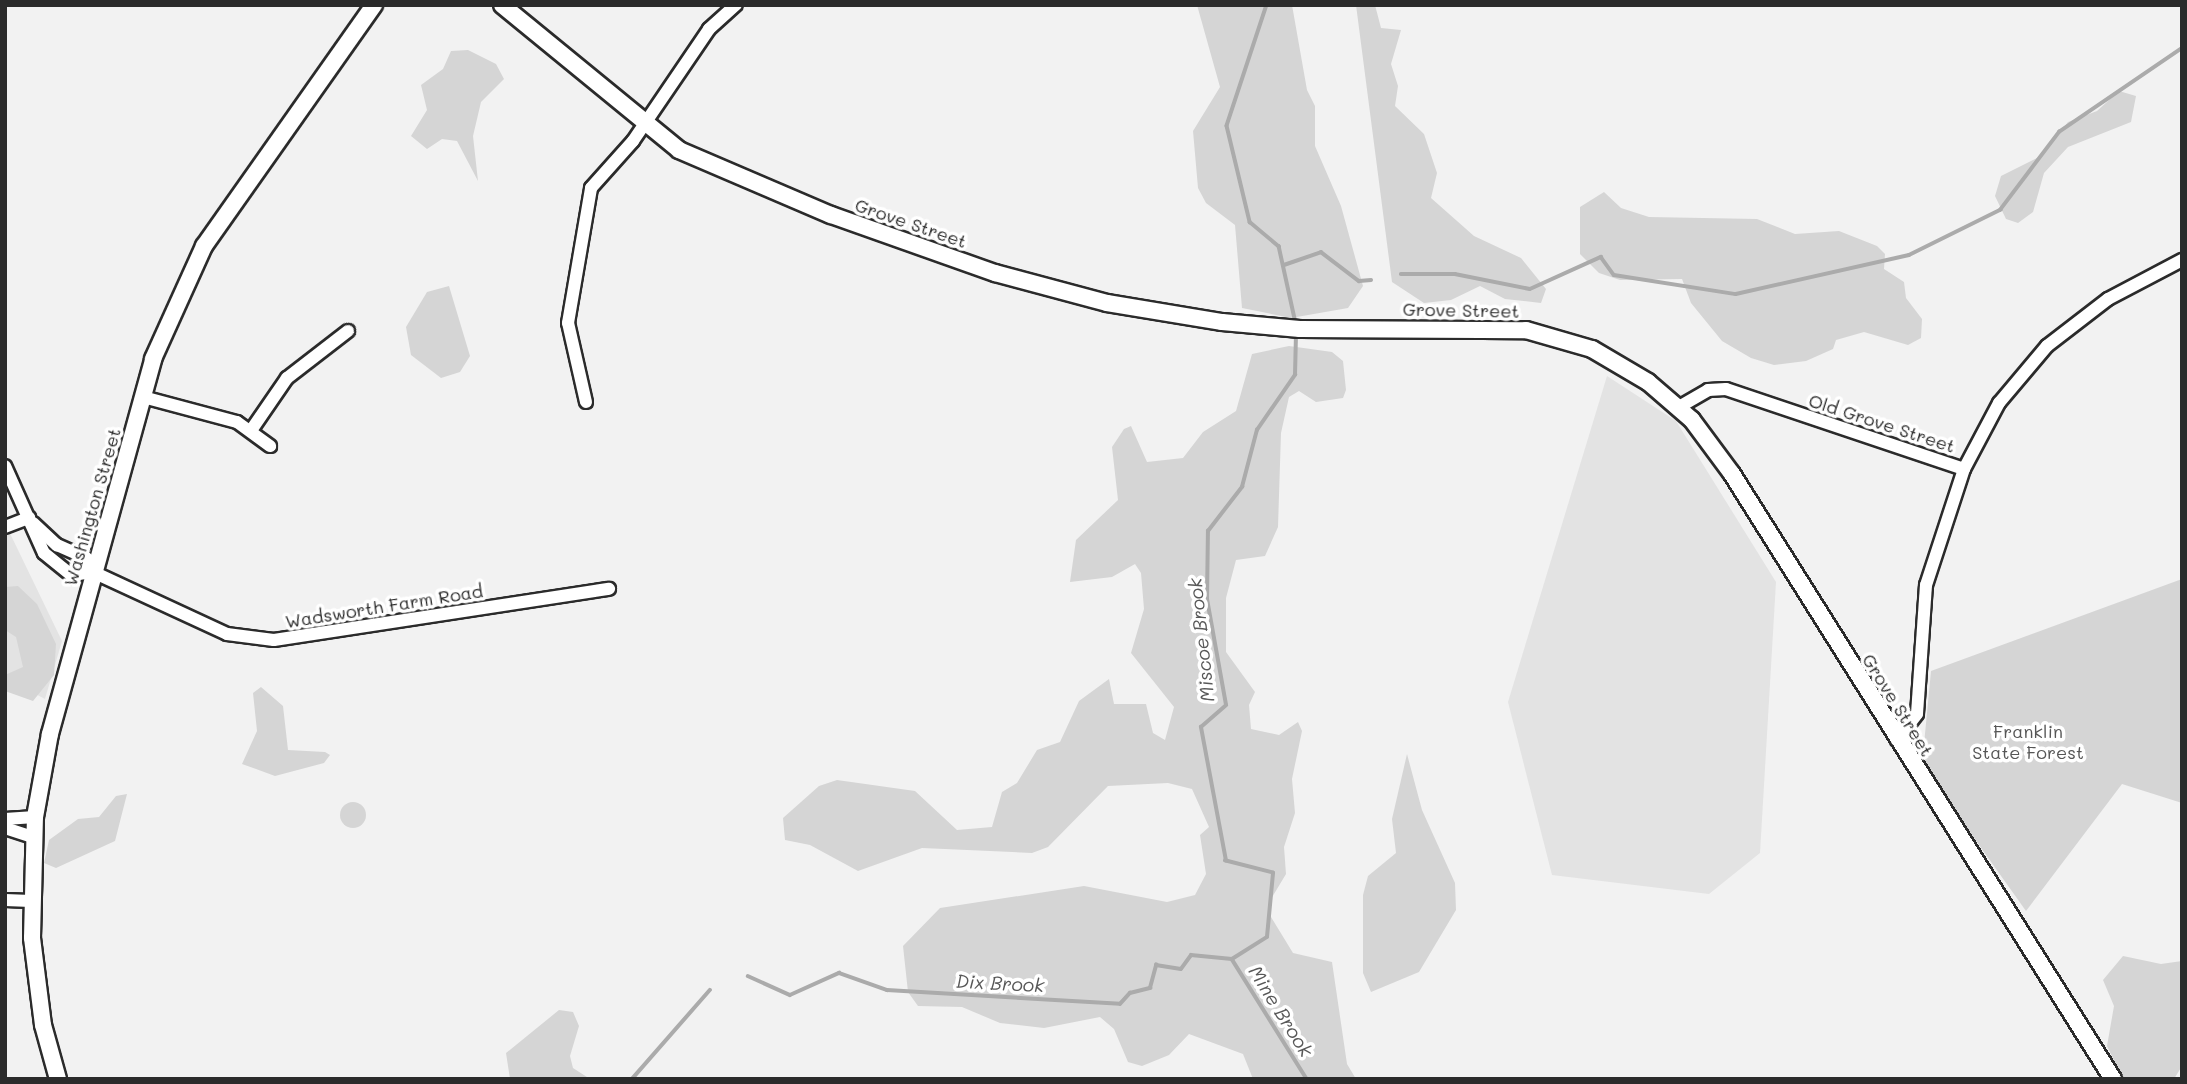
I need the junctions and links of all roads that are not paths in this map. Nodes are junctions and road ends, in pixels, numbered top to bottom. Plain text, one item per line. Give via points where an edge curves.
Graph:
1 (374, 5) edge
2 (502, 5) edge
3 (736, 5) edge
4 (645, 125) junction
5 (2182, 260) edge
6 (348, 331) dead end
7 (143, 397) junction
8 (586, 402) dead end
9 (1679, 407) junction
10 (252, 429) junction
11 (270, 446) dead end
12 (5, 466) edge
13 (1964, 468) junction
14 (29, 519) junction
15 (5, 527) edge
16 (93, 572) junction
17 (609, 589) dead end
18 (1897, 740) junction
19 (35, 817) junction
20 (5, 819) edge
21 (5, 828) edge
22 (33, 837) junction
23 (5, 900) edge
24 (31, 901) junction
25 (58, 1079) edge
26 (2113, 1079) edge

1 - 7 main road, Washington Street via 192,266
2 - 4 main road, Grove Street
3 - 4 street via 705,34
4 - 8 street via 596,179 585,208 568,323
4 - 9 main road, Grove Street via 739,179 995,273 1107,303 1296,329 1487,327 1550,334 1606,356
5 - 13 street via 2108,299 2047,346 1999,403
6 - 10 street via 287,378
7 - 10 street
7 - 16 main road, Washington Street
9 - 13 street, Old Grove Street via 1708,390 1726,389
9 - 18 main road, Grove Street via 1732,474
10 - 11 street
12 - 14 street
13 - 18 street, Old Grove Street via 1926,586 1917,714
14 - 15 street
14 - 16 street via 57,545 86,558
14 - 16 street via 40,546 62,570 80,578
16 - 17 street, Wadsworth Farm Road via 227,635 274,640
16 - 19 main road, Washington Street
18 - 26 main road, Grove Street
19 - 20 street
19 - 22 main road, Washington Street
21 - 22 street
22 - 24 main road, Washington Street
23 - 24 street
24 - 25 main road, Washington Street via 43,1025

